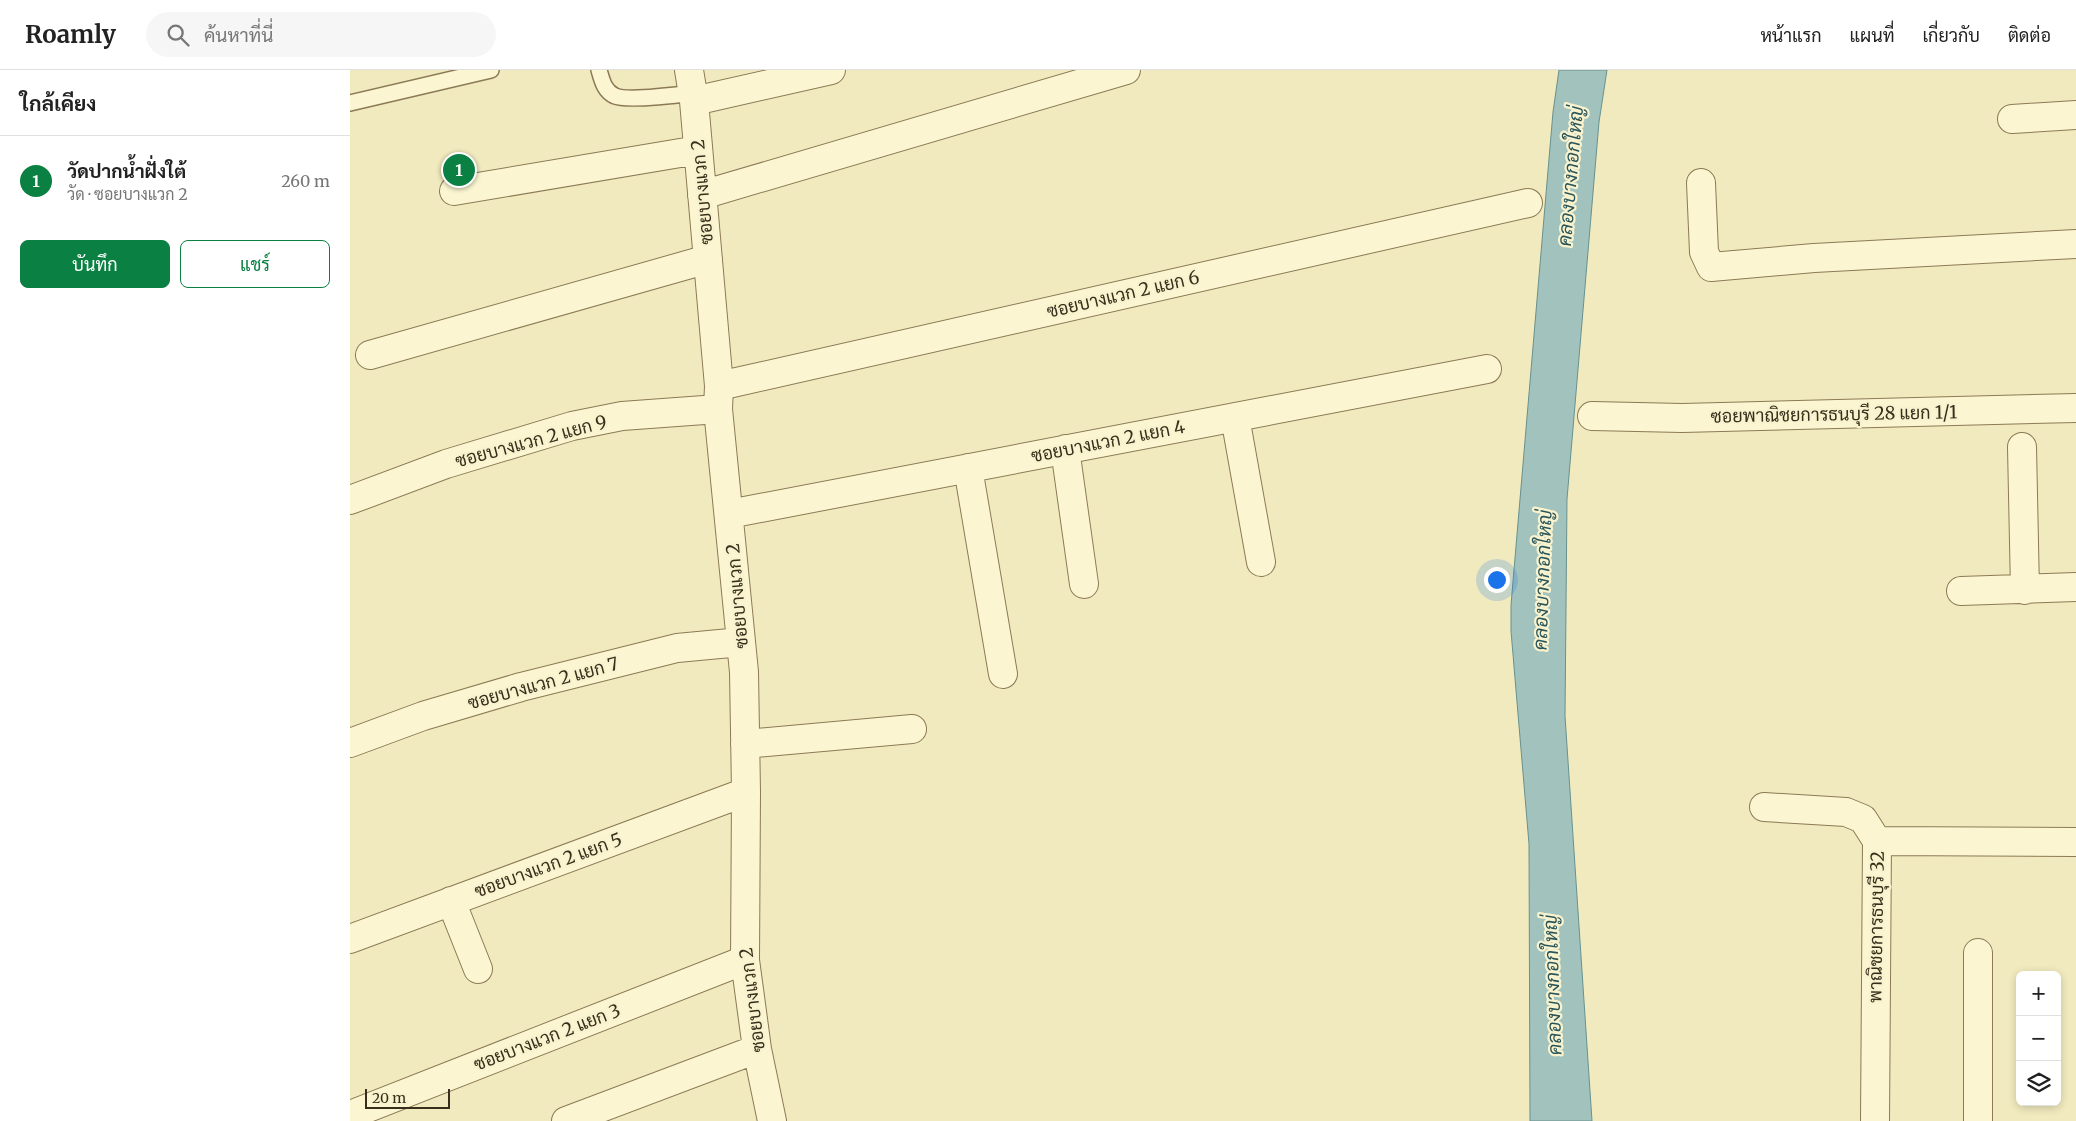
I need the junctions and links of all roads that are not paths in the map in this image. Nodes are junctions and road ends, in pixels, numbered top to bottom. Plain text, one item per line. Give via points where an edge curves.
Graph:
1 (491, 70) edge
2 (599, 70) edge
3 (831, 70) edge
4 (1126, 70) edge
5 (692, 88) edge
6 (350, 103) edge
7 (2076, 115) edge
8 (2012, 119) dead end
9 (698, 150) junction
10 (1701, 183) dead end
11 (454, 191) dead end
12 (702, 195) junction
13 (1528, 203) dead end
14 (2076, 244) edge
15 (708, 259) junction
16 (370, 355) dead end
17 (1486, 369) dead end
18 (718, 398) junction
19 (2076, 408) edge
20 (1592, 416) dead end
21 (1235, 417) junction
22 (2022, 447) dead end
23 (1065, 449) junction
24 (968, 468) junction
25 (350, 500) edge
26 (730, 514) junction
27 (1261, 562) dead end
28 (1084, 584) dead end
29 (2076, 587) edge
30 (2025, 590) junction
31 (1961, 591) dead end
32 (741, 642) junction
33 (1003, 674) dead end
34 (912, 729) dead end
35 (350, 743) edge
36 (745, 744) junction
37 (746, 792) junction
38 (1764, 806) dead end
39 (1877, 841) junction
40 (2076, 842) edge
41 (451, 901) junction
42 (350, 939) edge
43 (1978, 953) dead end
44 (745, 960) junction
45 (478, 969) dead end
46 (757, 1049) junction
47 (350, 1115) edge
48 (566, 1121) edge
49 (772, 1121) edge
50 (1875, 1121) edge
51 (1978, 1121) edge

1 - 6 lane
2 - 5 lane via 605,88 615,96 651,98
3 - 5 street
4 - 12 street
5 - 9 street, ซอยบางแวก 2
7 - 8 street
9 - 11 street
9 - 12 street, ซอยบางแวก 2
10 - 14 street via 1704,252 1711,267 1814,258
12 - 15 street, ซอยบางแวก 2
13 - 18 street, ซอยบางแวก 2 แยก 6
15 - 16 street
15 - 18 street, ซอยบางแวก 2
17 - 21 street, ซอยบางแวก 2 แยก 4
18 - 25 street, ซอยบางแวก 2 แยก 9 via 572,426 446,464
18 - 26 street, ซอยบางแวก 2
19 - 20 street, ซอยพาณิชยการธนบุรี 28 แยก 1/1 via 1682,418
21 - 23 street, ซอยบางแวก 2 แยก 4
21 - 27 street
22 - 30 street
23 - 24 street, ซอยบางแวก 2 แยก 4
23 - 28 street
24 - 26 street, ซอยบางแวก 2 แยก 4
24 - 33 street
26 - 32 street, ซอยบางแวก 2
29 - 30 street
30 - 31 street
32 - 35 street, ซอยบางแวก 2 แยก 7 via 678,648 521,687 424,716
32 - 36 street, ซอยบางแวก 2
34 - 36 street
36 - 37 street, ซอยบางแวก 2
37 - 41 street, ซอยบางแวก 2 แยก 5
37 - 44 street, ซอยบางแวก 2
38 - 39 street via 1846,812 1863,819
39 - 40 street, พาณิชยการธนบุรี 32
39 - 50 street, พาณิชยการธนบุรี 32
41 - 42 street, ซอยบางแวก 2 แยก 5
41 - 45 street
43 - 51 street
44 - 46 street, ซอยบางแวก 2
44 - 47 street, ซอยบางแวก 2 แยก 3
46 - 48 street
46 - 49 street, ซอยบางแวก 2

